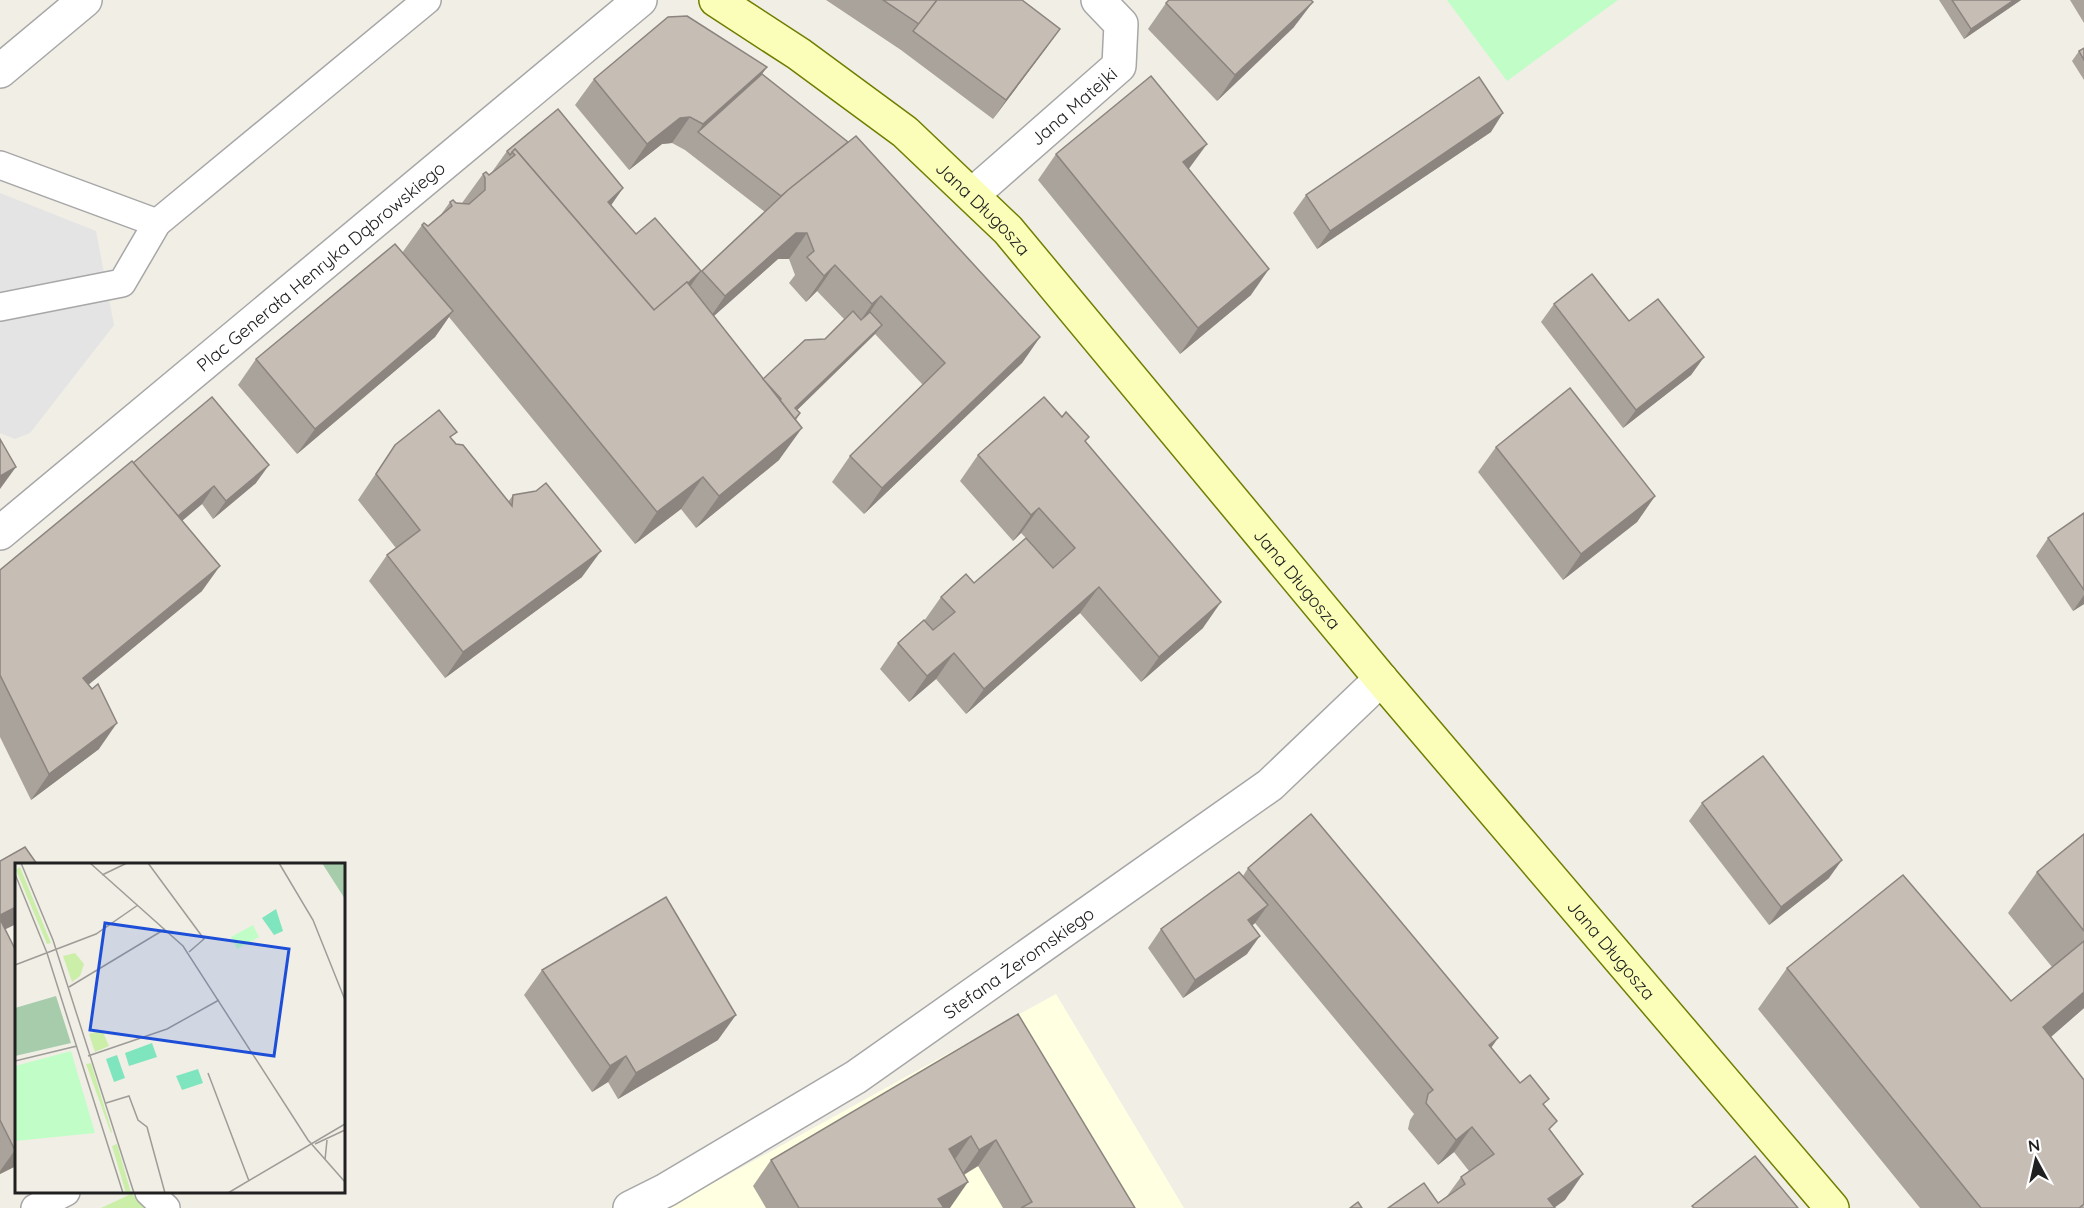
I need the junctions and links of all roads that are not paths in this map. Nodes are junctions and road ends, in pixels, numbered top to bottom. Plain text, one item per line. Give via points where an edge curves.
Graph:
1 (85, 0) edge
2 (427, 0) edge
3 (640, 0) edge
4 (716, 0) edge
5 (1098, 0) edge
6 (0, 71) edge
7 (0, 165) edge
8 (972, 195) junction
9 (157, 223) junction
10 (0, 308) edge
11 (0, 532) edge
12 (1381, 679) junction
13 (62, 1193) edge
14 (151, 1193) edge
15 (35, 1208) edge
16 (166, 1208) edge
17 (630, 1208) edge
18 (1832, 1208) edge

1 - 6 street
2 - 9 lane
3 - 11 street, Plac Generała Henryka Dąbrowskiego
4 - 8 street, Jana Długosza via 799,54 905,132
5 - 8 street, Jana Matejki via 1121,24 1119,66
7 - 9 lane
8 - 12 street, Jana Długosza via 1008,230
9 - 10 lane via 122,283
12 - 17 street, Stefana Żeromskiego via 1270,785 856,1077
12 - 18 street, Jana Długosza
13 - 15 lane
14 - 16 lane

